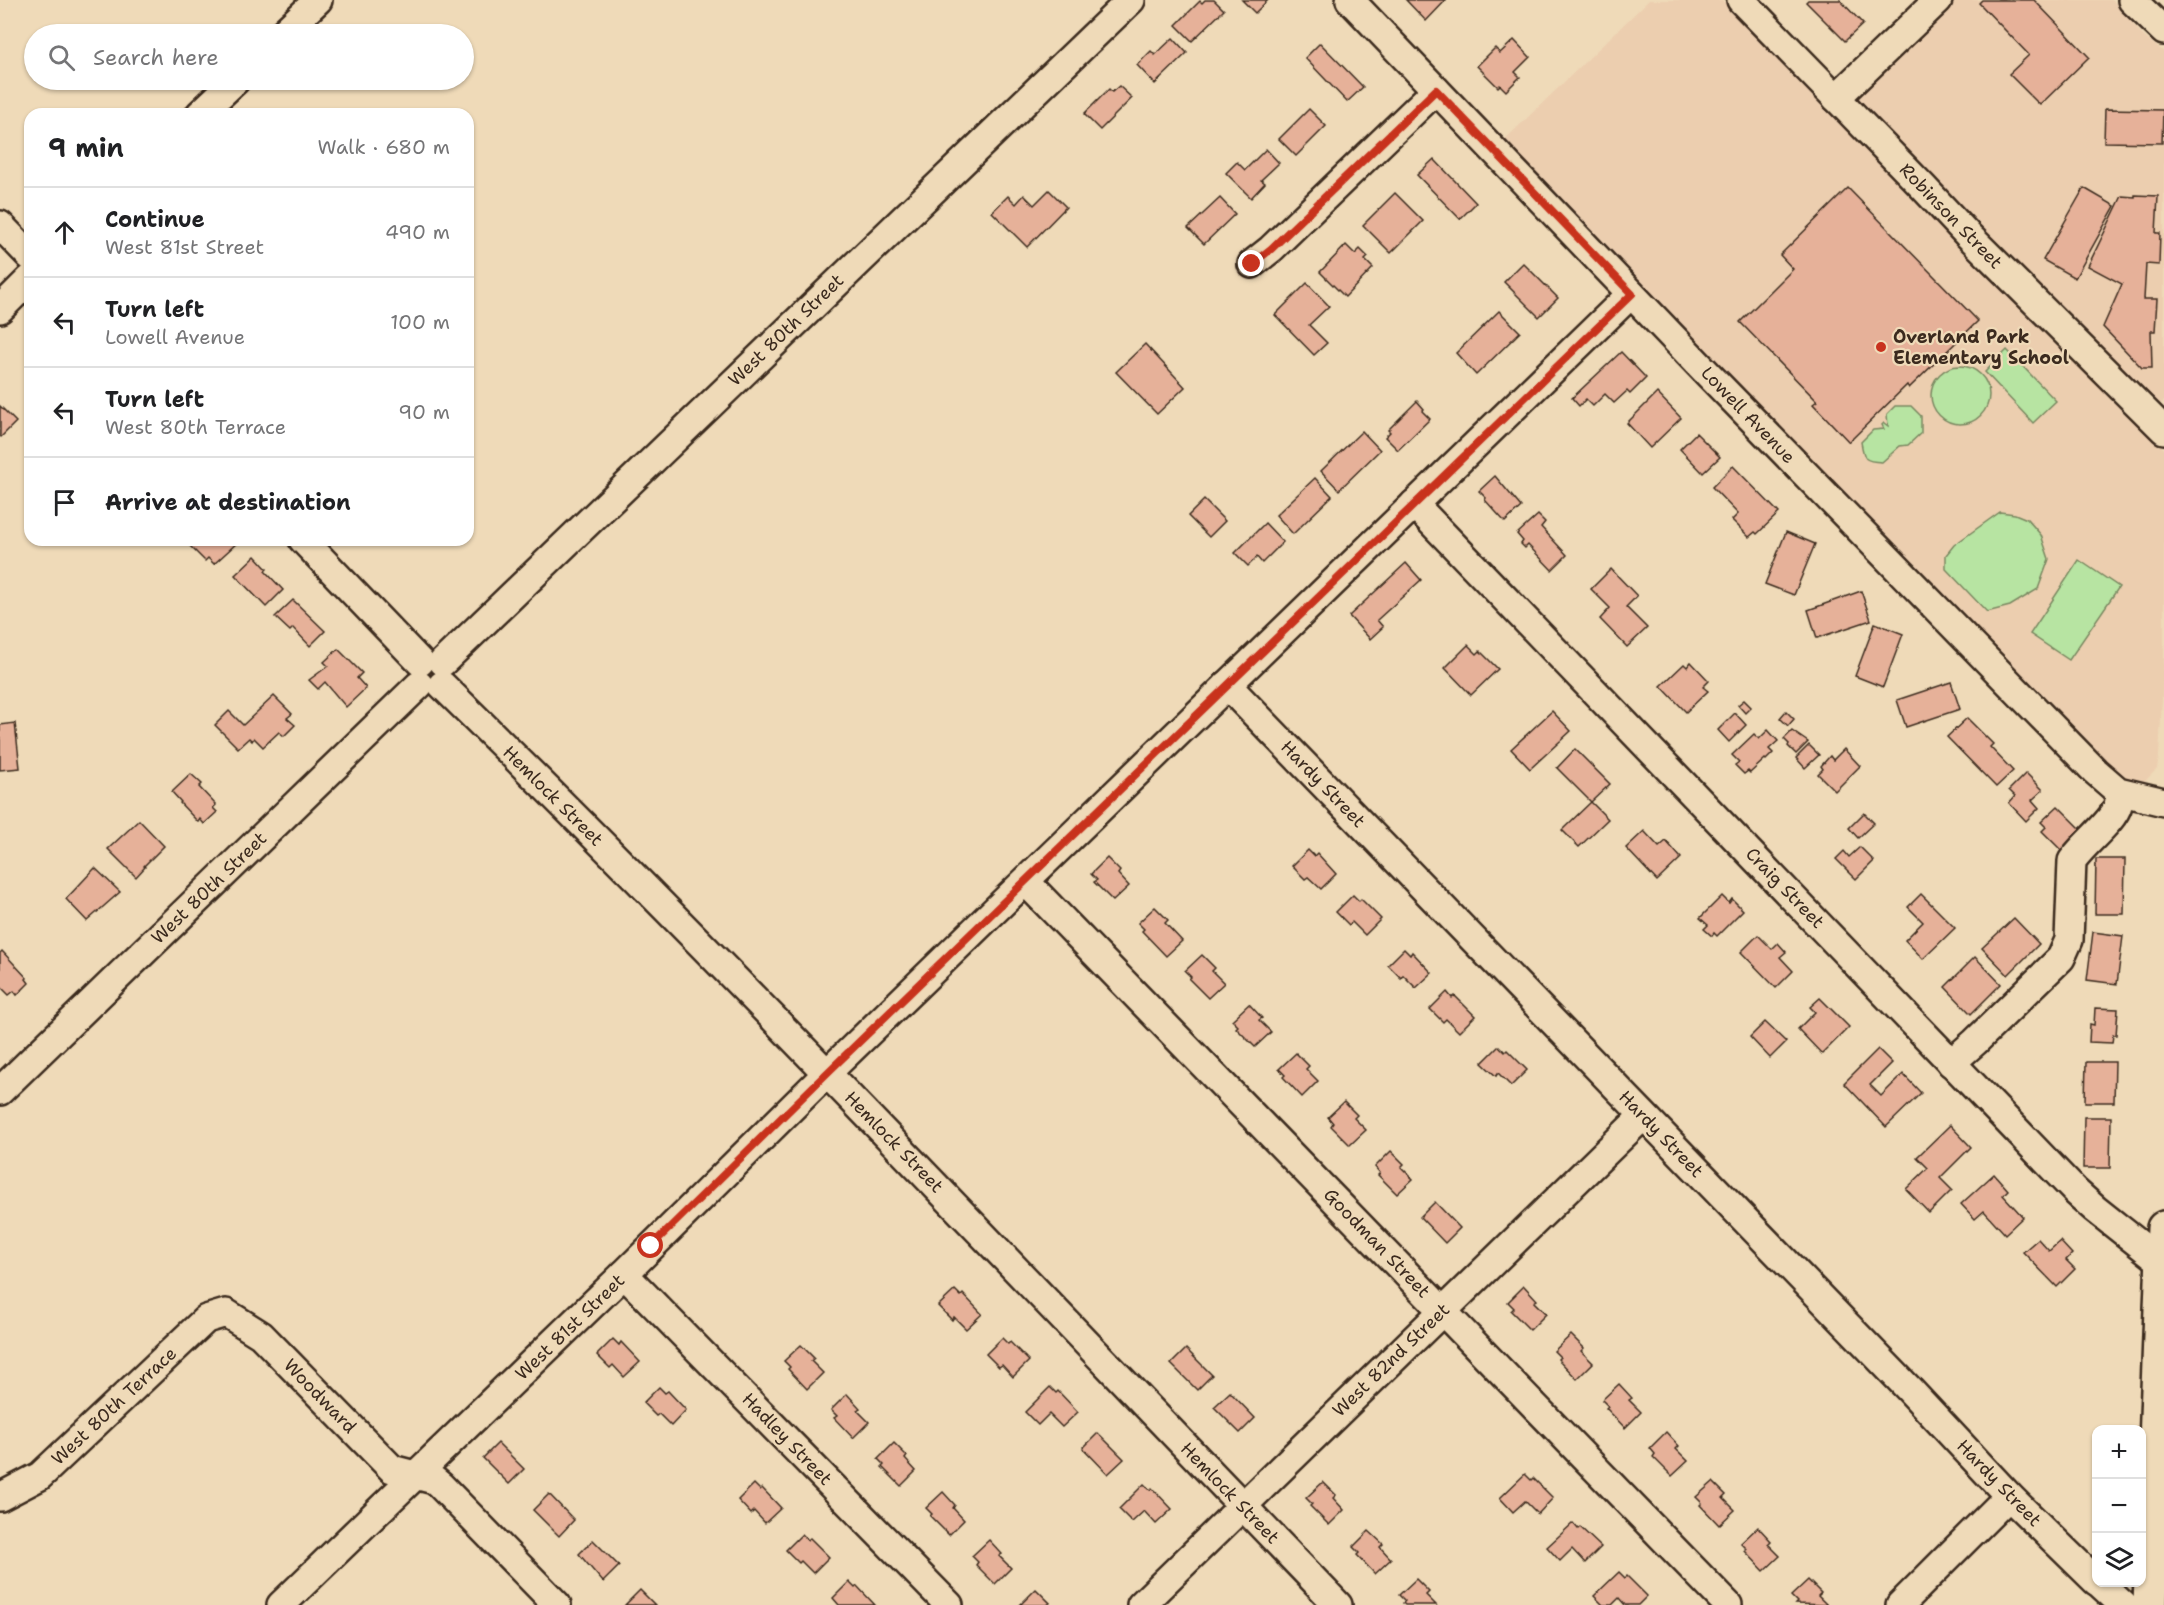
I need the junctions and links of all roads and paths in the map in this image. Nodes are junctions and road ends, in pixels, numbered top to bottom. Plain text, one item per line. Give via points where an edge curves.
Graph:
1 (318, 0) edge
2 (1131, 0) edge
3 (1350, 0) edge
4 (1741, 0) edge
5 (1938, 0) edge
6 (2132, 0) edge
7 (293, 24) edge
8 (2164, 31) edge
9 (225, 90) edge
10 (1436, 90) junction
11 (1836, 98) junction
12 (206, 108) edge
13 (0, 225) edge
14 (24, 250) edge
15 (1252, 264) dead end
16 (24, 285) edge
17 (1632, 294) junction
18 (0, 309) edge
19 (2164, 430) edge
20 (1414, 504) junction
21 (309, 546) edge
22 (431, 674) junction
23 (1227, 685) junction
24 (2118, 791) junction
25 (2164, 801) edge
26 (1026, 882) junction
27 (1951, 1063) junction
28 (827, 1073) junction
29 (0, 1091) edge
30 (1644, 1116) junction
31 (2164, 1228) edge
32 (2163, 1263) edge
33 (624, 1274) junction
34 (1442, 1310) junction
35 (226, 1313) joint
36 (415, 1475) junction
37 (2009, 1496) junction
38 (0, 1497) edge
39 (1241, 1506) junction
40 (2092, 1577) edge
41 (2102, 1587) edge
42 (281, 1605) edge
43 (557, 1605) edge
44 (949, 1605) edge
45 (1140, 1605) edge
46 (1338, 1605) edge
47 (1728, 1605) edge
48 (1900, 1605) edge
49 (2122, 1605) edge
50 (2150, 1605) edge

1 - 7 street
2 - 22 street, West 80th Street
3 - 10 street, Lowell Avenue
4 - 11 street, Robinson Street
5 - 11 street
6 - 8 street
9 - 12 street
10 - 15 street
10 - 17 street, Lowell Avenue
11 - 19 street, Robinson Street
13 - 14 street
16 - 18 street
17 - 20 street, West 81st Street
17 - 24 street, Lowell Avenue
20 - 23 street, West 81st Street
20 - 27 street, Craig Street
21 - 22 street, Hemlock Street
22 - 28 street, Hemlock Street
22 - 29 street, West 80th Street
23 - 26 street, West 81st Street
23 - 30 street, Hardy Street
24 - 25 street
24 - 27 street via 2116,812 2072,861 2069,940 2061,958
26 - 28 street, West 81st Street
26 - 34 street, Goodman Street
27 - 32 street, Craig Street via 2082,1198
28 - 33 street, West 81st Street
28 - 39 street, Hemlock Street
30 - 34 street, West 82nd Street
30 - 37 street, Hardy Street
31 - 32 main road
32 - 50 main road
33 - 36 street, West 81st Street
33 - 44 street, Hadley Street
34 - 39 street, West 82nd Street
34 - 47 street, Goodman Street
35 - 36 street, Woodward via 261,1335 392,1469
35 - 38 street, West 80th Terrace via 206,1319 40,1476
36 - 42 street, West 81st Street
36 - 43 street, Woodward via 440,1485
37 - 40 street, Hardy Street
37 - 48 street
39 - 45 street, West 82nd Street
39 - 46 street, Hemlock Street
41 - 49 street, Hardy Street

